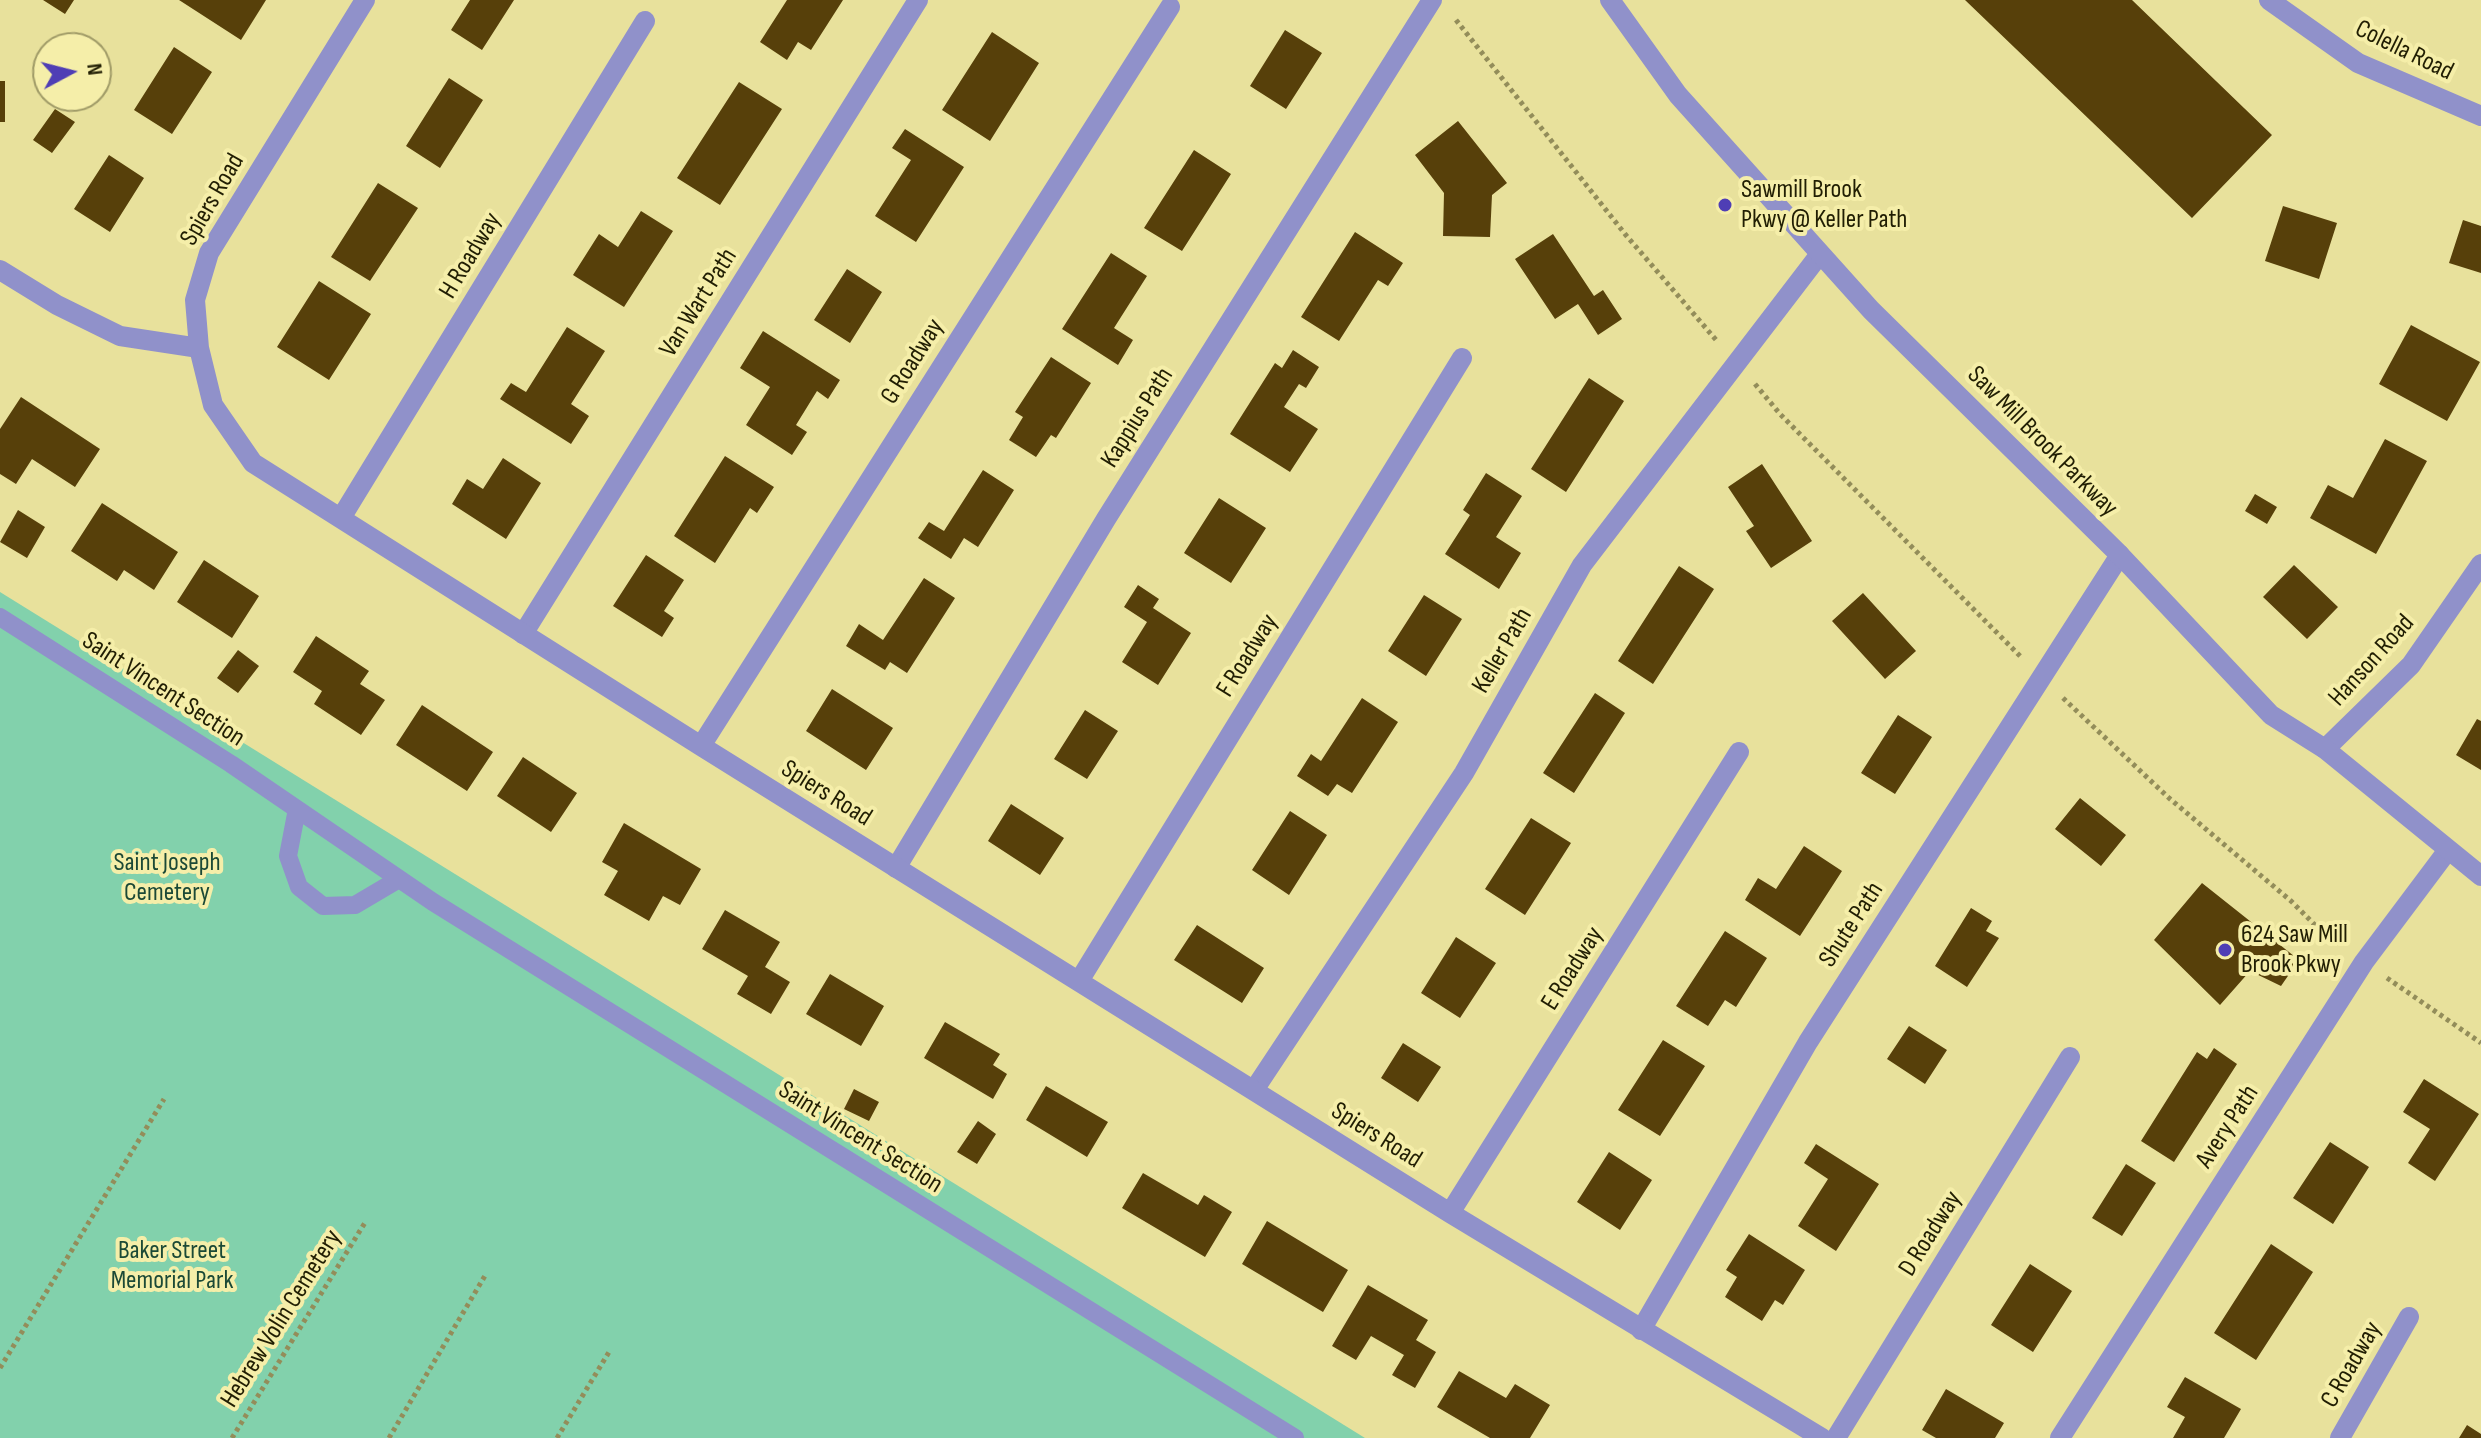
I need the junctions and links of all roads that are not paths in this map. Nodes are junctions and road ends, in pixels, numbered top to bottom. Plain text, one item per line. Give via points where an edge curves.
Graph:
1 (365, 0) edge
2 (918, 0) edge
3 (1432, 0) edge
4 (1610, 0) edge
5 (2269, 0) edge
6 (1170, 7) dead end
7 (645, 21) dead end
8 (2481, 116) edge
9 (1820, 254) junction
10 (0, 270) edge
11 (199, 348) junction
12 (1462, 358) dead end
13 (341, 518) junction
14 (2120, 555) junction
15 (2481, 564) edge
16 (0, 617) edge
17 (523, 634) junction
18 (701, 746) junction
19 (2325, 749) junction
20 (1739, 752) dead end
21 (297, 809) junction
22 (2448, 850) junction
23 (896, 868) junction
24 (2481, 876) edge
25 (399, 879) junction
26 (1079, 981) junction
27 (2070, 1057) dead end
28 (1254, 1090) junction
29 (1450, 1213) junction
30 (2409, 1317) dead end
31 (1641, 1330) junction
32 (1295, 1438) edge
33 (1822, 1438) edge
34 (1836, 1438) edge
35 (2060, 1438) edge
36 (2340, 1438) edge

1 - 11 street, Spiers Road via 209,253 195,300
2 - 17 street, Van Wart Path
3 - 23 street, Kappius Path via 1130,479
4 - 9 street, Saw Mill Brook Parkway via 1678,95
5 - 8 street, Colella Road via 2358,63
6 - 18 street, G Roadway
7 - 13 street, H Roadway
9 - 14 street, Saw Mill Brook Parkway
9 - 28 street, Keller Path via 1582,565 1464,773
10 - 11 street via 120,336
11 - 13 street, Spiers Road via 213,405 253,463
12 - 26 street, F Roadway
13 - 17 street, Spiers Road
14 - 19 street, Saw Mill Brook Parkway via 2271,715
14 - 31 street, Shute Path via 1808,1042
15 - 19 street, Hanson Road via 2411,665
16 - 21 lane, Saint Vincent Section
17 - 18 street, Spiers Road
18 - 23 street, Spiers Road
19 - 22 street, Saw Mill Brook Parkway
20 - 29 street, E Roadway
21 - 25 lane, Saint Vincent Section
21 - 25 lane via 288,856 299,887 323,906 355,905
22 - 24 street, Saw Mill Brook Parkway
22 - 35 street, Avery Path via 2364,962
23 - 26 street, Spiers Road
25 - 32 lane, Saint Vincent Section
26 - 28 street, Spiers Road
27 - 34 street, D Roadway
28 - 29 street, Spiers Road
29 - 31 street, Spiers Road
30 - 36 street, C Roadway
31 - 33 street, Spiers Road

